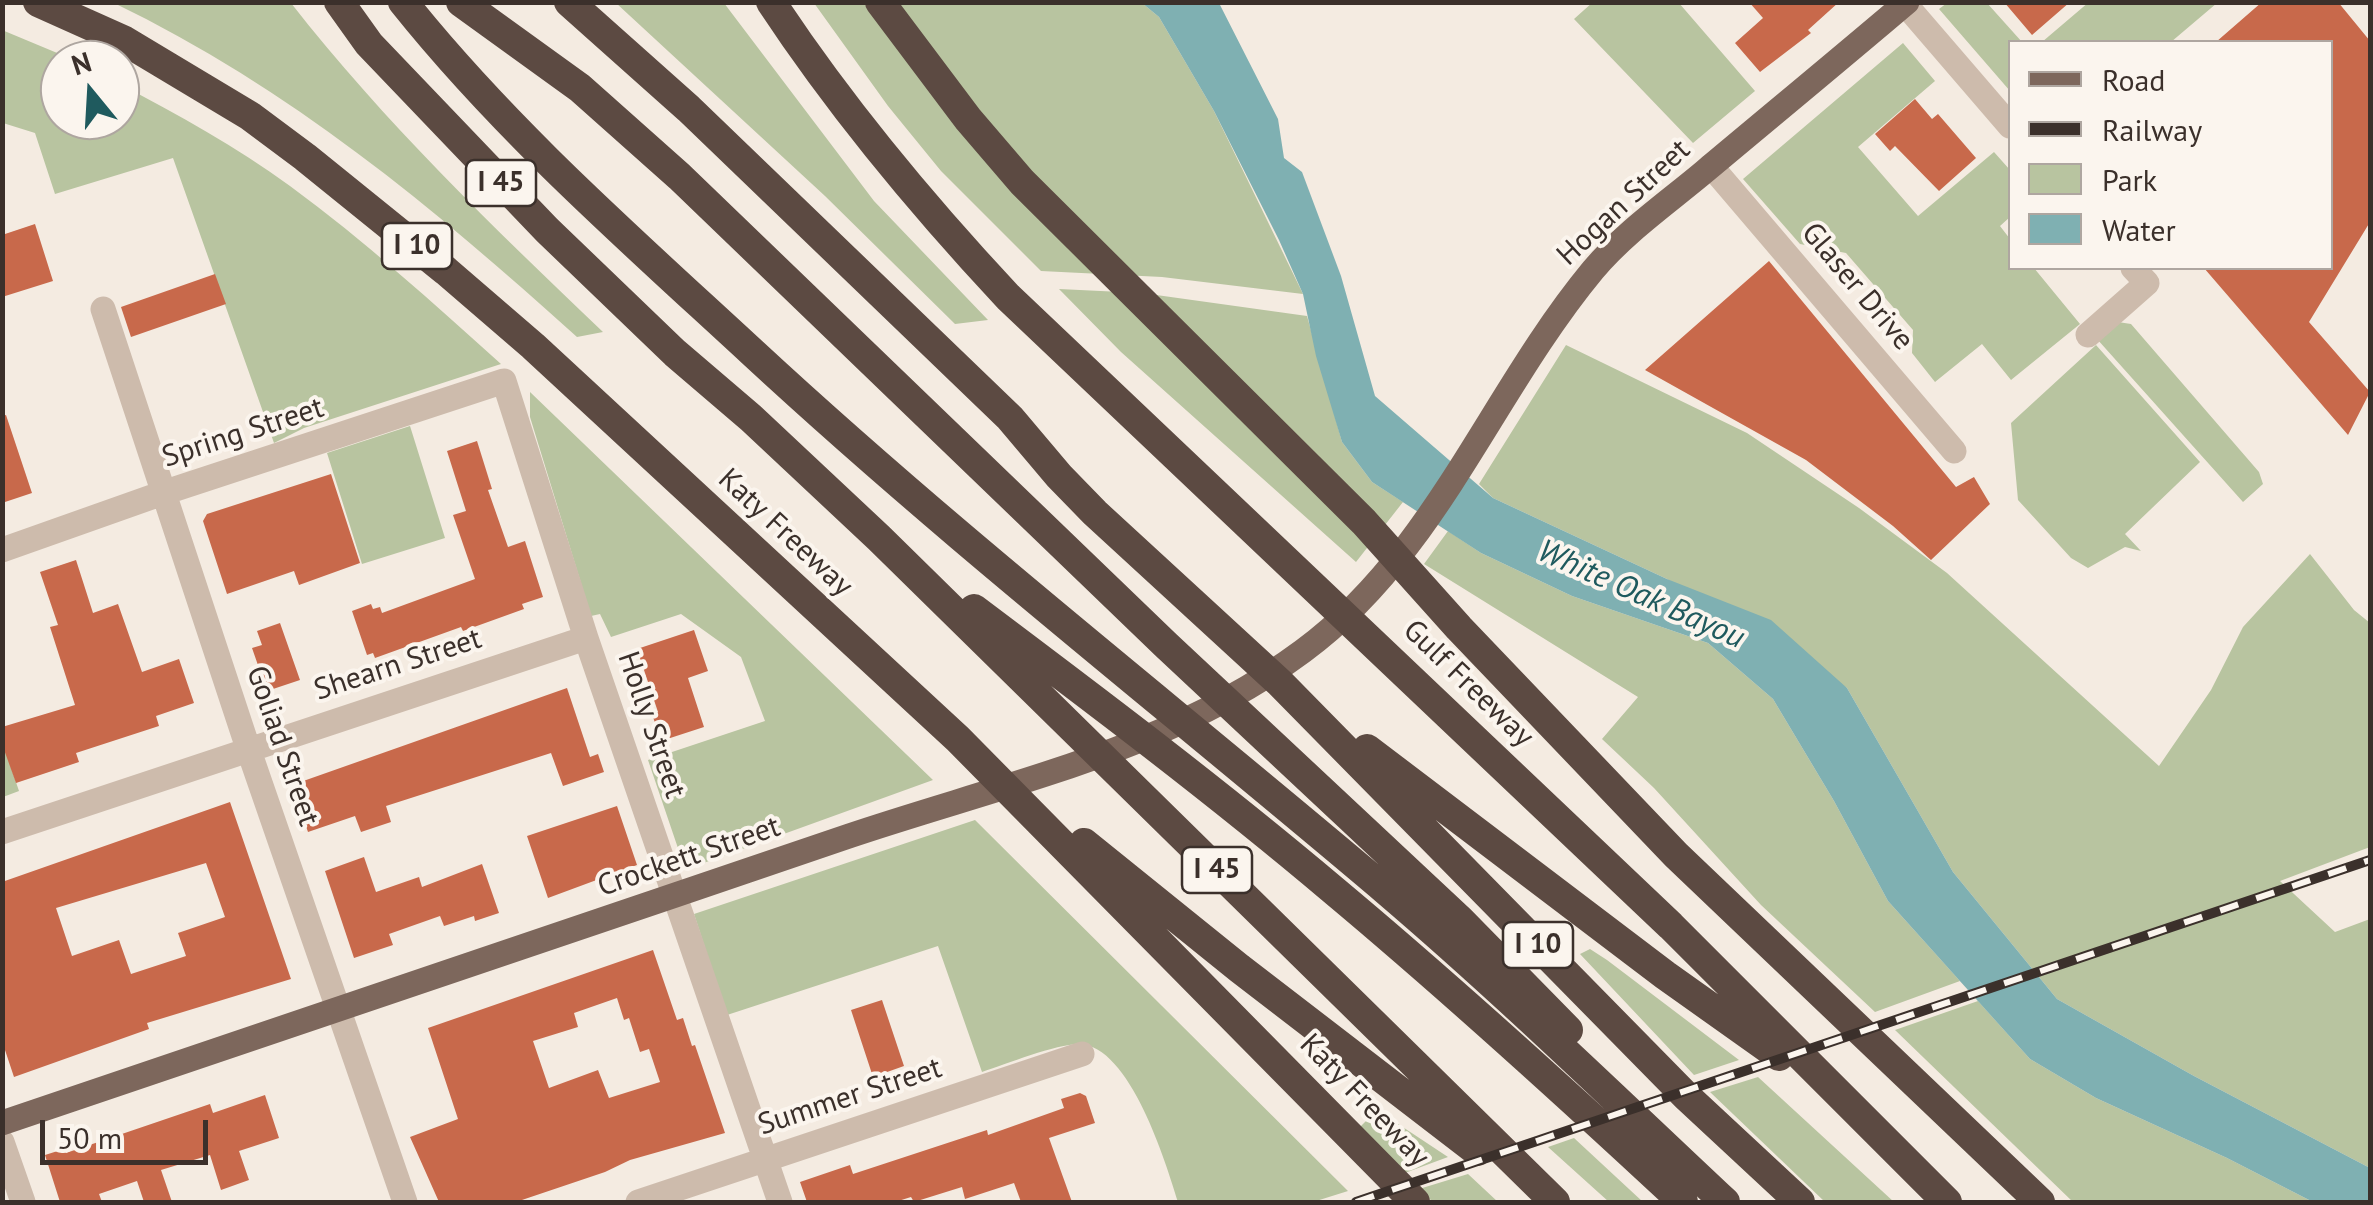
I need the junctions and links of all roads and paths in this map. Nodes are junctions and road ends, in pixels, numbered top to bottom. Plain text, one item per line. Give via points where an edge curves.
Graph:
1 (38, 2) edge
2 (339, 2) edge
3 (404, 2) edge
4 (461, 2) edge
5 (569, 2) edge
6 (771, 2) edge
7 (880, 2) edge
8 (1906, 3) edge
9 (2008, 124) edge
10 (1711, 166) junction
11 (2136, 270) edge
12 (103, 309) dead end
13 (2088, 335) dead end
14 (504, 381) joint
15 (1954, 451) dead end
16 (164, 493) junction
17 (879, 538) junction
18 (2, 550) edge
19 (1366, 593) joint
20 (586, 638) junction
21 (1280, 684) junction
22 (958, 740) junction
23 (248, 748) junction
24 (2, 832) edge
25 (676, 896) junction
26 (337, 1010) junction
27 (1082, 1054) dead end
28 (1864, 1122) junction
29 (2, 1123) edge
30 (2, 1142) edge
31 (765, 1160) junction
32 (23, 1202) edge
33 (405, 1202) edge
34 (638, 1202) edge
35 (780, 1202) edge
36 (1415, 1202) edge
37 (1543, 1202) edge
38 (1555, 1202) edge
39 (1683, 1202) edge
40 (1697, 1202) edge
41 (1724, 1202) edge
42 (1800, 1202) edge
43 (1946, 1202) edge
44 (2040, 1202) edge

1 - 22 highway, Katy Freeway / I 10 via 124,40 250,116 362,201 533,346
2 - 17 highway, I 45 via 369,44 547,230
3 - 41 highway via 525,137 799,396 912,498 1389,893
4 - 40 highway via 580,88 680,177 1507,966 1590,1056
5 - 21 highway, I 10 via 689,109 1010,418 1095,512
6 - 28 highway, Gulf Freeway via 937,221 1065,354 1671,926
7 - 44 highway via 1022,182 1364,522 1676,855
8 - 9 street
8 - 10 main road, Hogan Street
10 - 15 street, Glaser Drive
10 - 19 main road, Hogan Street via 1640,224 1572,295 1470,457
11 - 13 street via 2147,283
12 - 16 street, Goliad Street
14 - 16 street, Spring Street
14 - 20 street, Holly Street
16 - 18 street, Spring Street
16 - 23 street, Goliad Street
17 - 38 highway, I 45
17 - 39 highway via 1328,886
19 - 25 main road, Crockett Street via 1303,652 1198,715 1060,769
20 - 23 street, Shearn Street
20 - 25 street, Holly Street
21 - 28 highway
21 - 42 highway, I 10 via 1686,1096
22 - 36 highway, Katy Freeway / I 10
22 - 37 highway
23 - 24 street, Shearn Street
23 - 26 street, Goliad Street
25 - 26 main road, Crockett Street
25 - 31 street, Holly Street
26 - 29 main road, Crockett Street
26 - 33 street, Goliad Street
27 - 31 street, Summer Street
28 - 43 highway, Gulf Freeway
30 - 32 street
31 - 34 street, Summer Street
31 - 35 street, Holly Street

